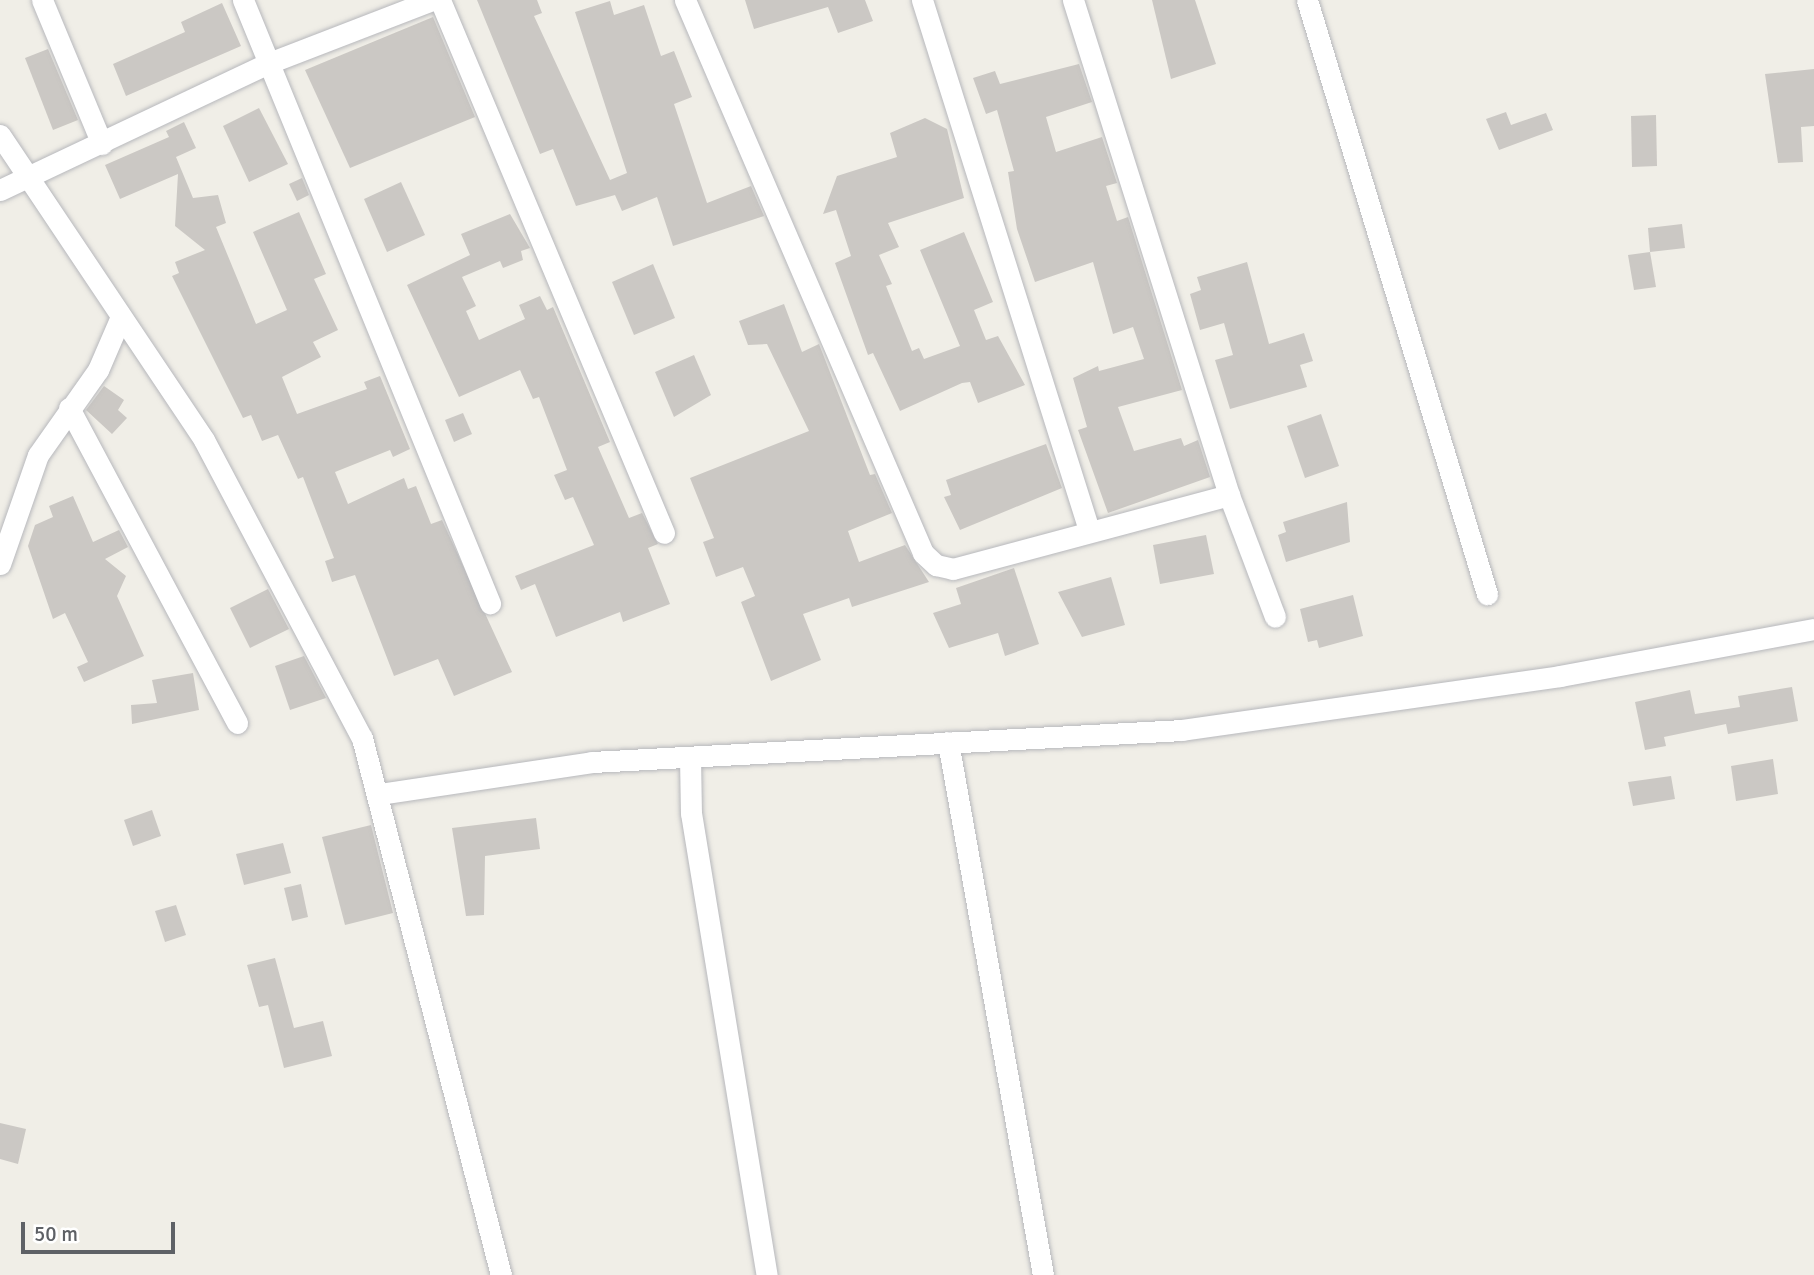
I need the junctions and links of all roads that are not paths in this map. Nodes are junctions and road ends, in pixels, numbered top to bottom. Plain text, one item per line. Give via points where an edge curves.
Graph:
1 (42, 0) edge
2 (243, 0) edge
3 (432, 0) edge
4 (440, 0) edge
5 (685, 0) edge
6 (922, 0) edge
7 (1073, 0) edge
8 (1307, 0) edge
9 (270, 63) junction
10 (0, 135) edge
11 (102, 144) junction
12 (29, 180) junction
13 (0, 190) edge
14 (120, 319) junction
15 (69, 408) junction
16 (1228, 495) junction
17 (1088, 530) junction
18 (664, 533) dead end
19 (0, 564) edge
20 (1487, 594) dead end
21 (490, 603) dead end
22 (1275, 617) dead end
23 (1814, 629) edge
24 (237, 723) dead end
25 (948, 742) junction
26 (690, 757) junction
27 (379, 794) junction
28 (502, 1275) edge
29 (767, 1275) edge
30 (1043, 1275) edge

1 - 11 street
2 - 9 street
3 - 9 street
4 - 18 street
5 - 17 street via 923,553 936,565 953,569
6 - 17 street
7 - 16 street
8 - 20 street
9 - 11 street
9 - 21 street
10 - 12 street
11 - 12 street
12 - 13 street
12 - 14 street
14 - 15 street via 98,370
14 - 27 street via 204,440 252,524 362,738
15 - 19 street via 17,503
15 - 24 street
16 - 17 street
16 - 22 street
23 - 25 street via 1560,676 1182,730
25 - 26 street
25 - 30 street
26 - 27 street via 579,764
26 - 29 street via 691,813
27 - 28 street

